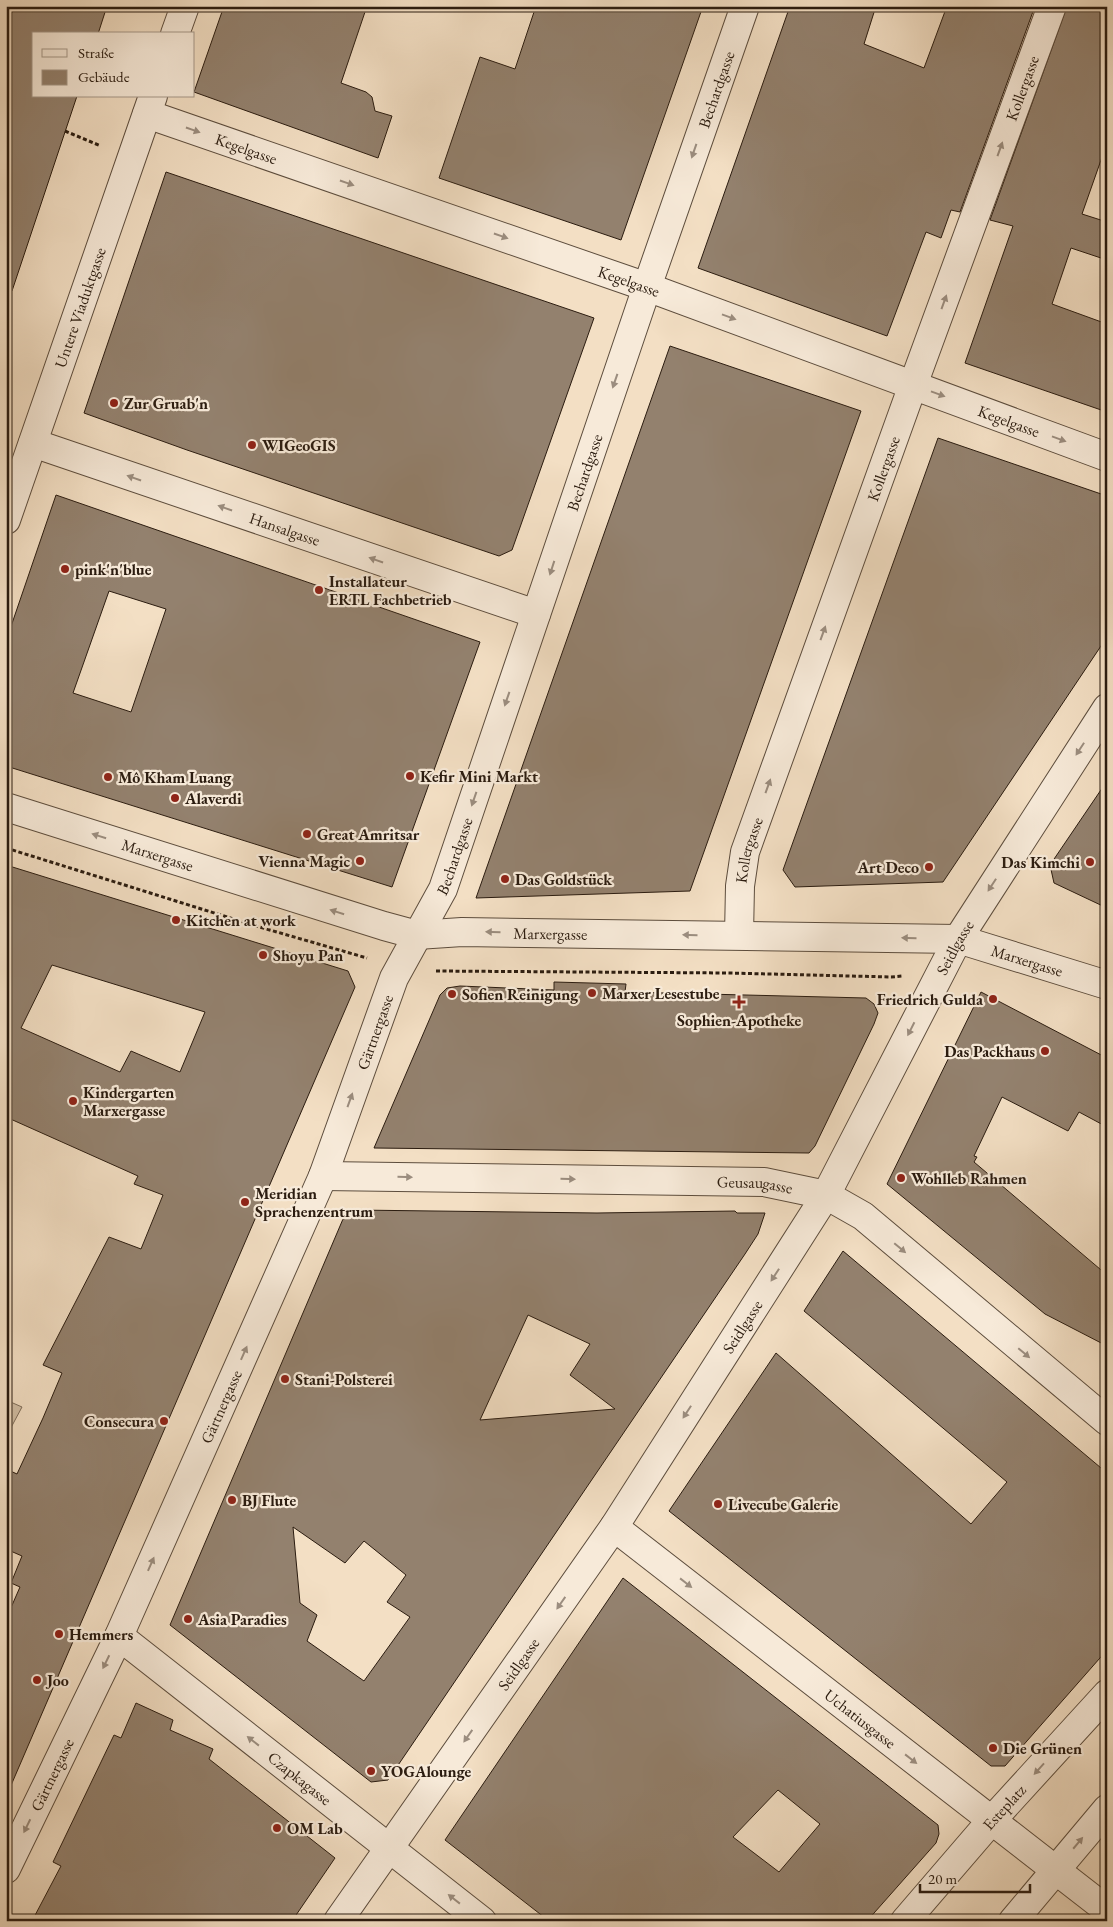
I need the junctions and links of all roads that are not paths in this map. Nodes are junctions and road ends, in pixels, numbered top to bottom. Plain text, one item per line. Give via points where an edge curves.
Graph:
1 (185, 6) edge
2 (745, 6) edge
3 (1052, 6) edge
4 (176, 32) edge
5 (150, 105) edge
6 (647, 287) junction
7 (912, 385) junction
8 (33, 443) junction
9 (1107, 456) edge
10 (6, 520) edge
11 (536, 614) junction
12 (1107, 708) edge
13 (6, 807) edge
14 (417, 936) junction
15 (739, 936) junction
16 (958, 939) junction
17 (1107, 985) edge
18 (323, 1176) junction
19 (826, 1195) junction
20 (1107, 1421) edge
21 (614, 1527) junction
22 (119, 1636) junction
23 (1107, 1694) edge
24 (1107, 1809) edge
25 (991, 1821) junction
26 (389, 1848) junction
27 (6, 1869) edge
28 (1055, 1870) junction
29 (1107, 1910) edge
30 (338, 1921) edge
31 (482, 1921) edge
32 (905, 1921) edge
33 (1013, 1921) edge

1 - 4 street
2 -> 6 street, Bechardgasse
7 -> 3 street, Kollergasse
5 -> 6 street, Kegelgasse
5 - 8 street, Untere Viaduktgasse
6 -> 7 street, Kegelgasse
6 -> 11 street, Bechardgasse
7 -> 9 street, Kegelgasse
15 -> 7 street, Kollergasse via 740,886 745,852
8 - 10 street, Untere Viaduktgasse
11 -> 8 street, Hansalgasse
11 -> 14 street, Bechardgasse via 443,889
12 -> 16 street, Seidlgasse
14 -> 13 street, Marxergasse
15 -> 14 street, Marxergasse via 462,932
18 -> 14 street, Gärtnergasse via 394,978
16 -> 15 street, Marxergasse
16 - 17 street, Marxergasse
16 -> 19 street, Seidlgasse
18 -> 19 street, Geusaugasse via 764,1182
22 -> 18 street, Gärtnergasse
19 -> 20 street, Geusaugasse via 863,1216
19 -> 21 street, Seidlgasse
21 -> 25 street, Uchatiusgasse
21 -> 26 street, Seidlgasse
26 -> 22 street, Czapkagasse
22 -> 27 street, Gärtnergasse
23 -> 25 street, Esteplatz
28 -> 24 street
25 - 28 street, Uchatiusgasse
25 - 32 street, Esteplatz
26 - 30 street, Seidlgasse
31 -> 26 street, Czapkagasse
28 - 29 street, Uchatiusgasse
28 - 33 street

